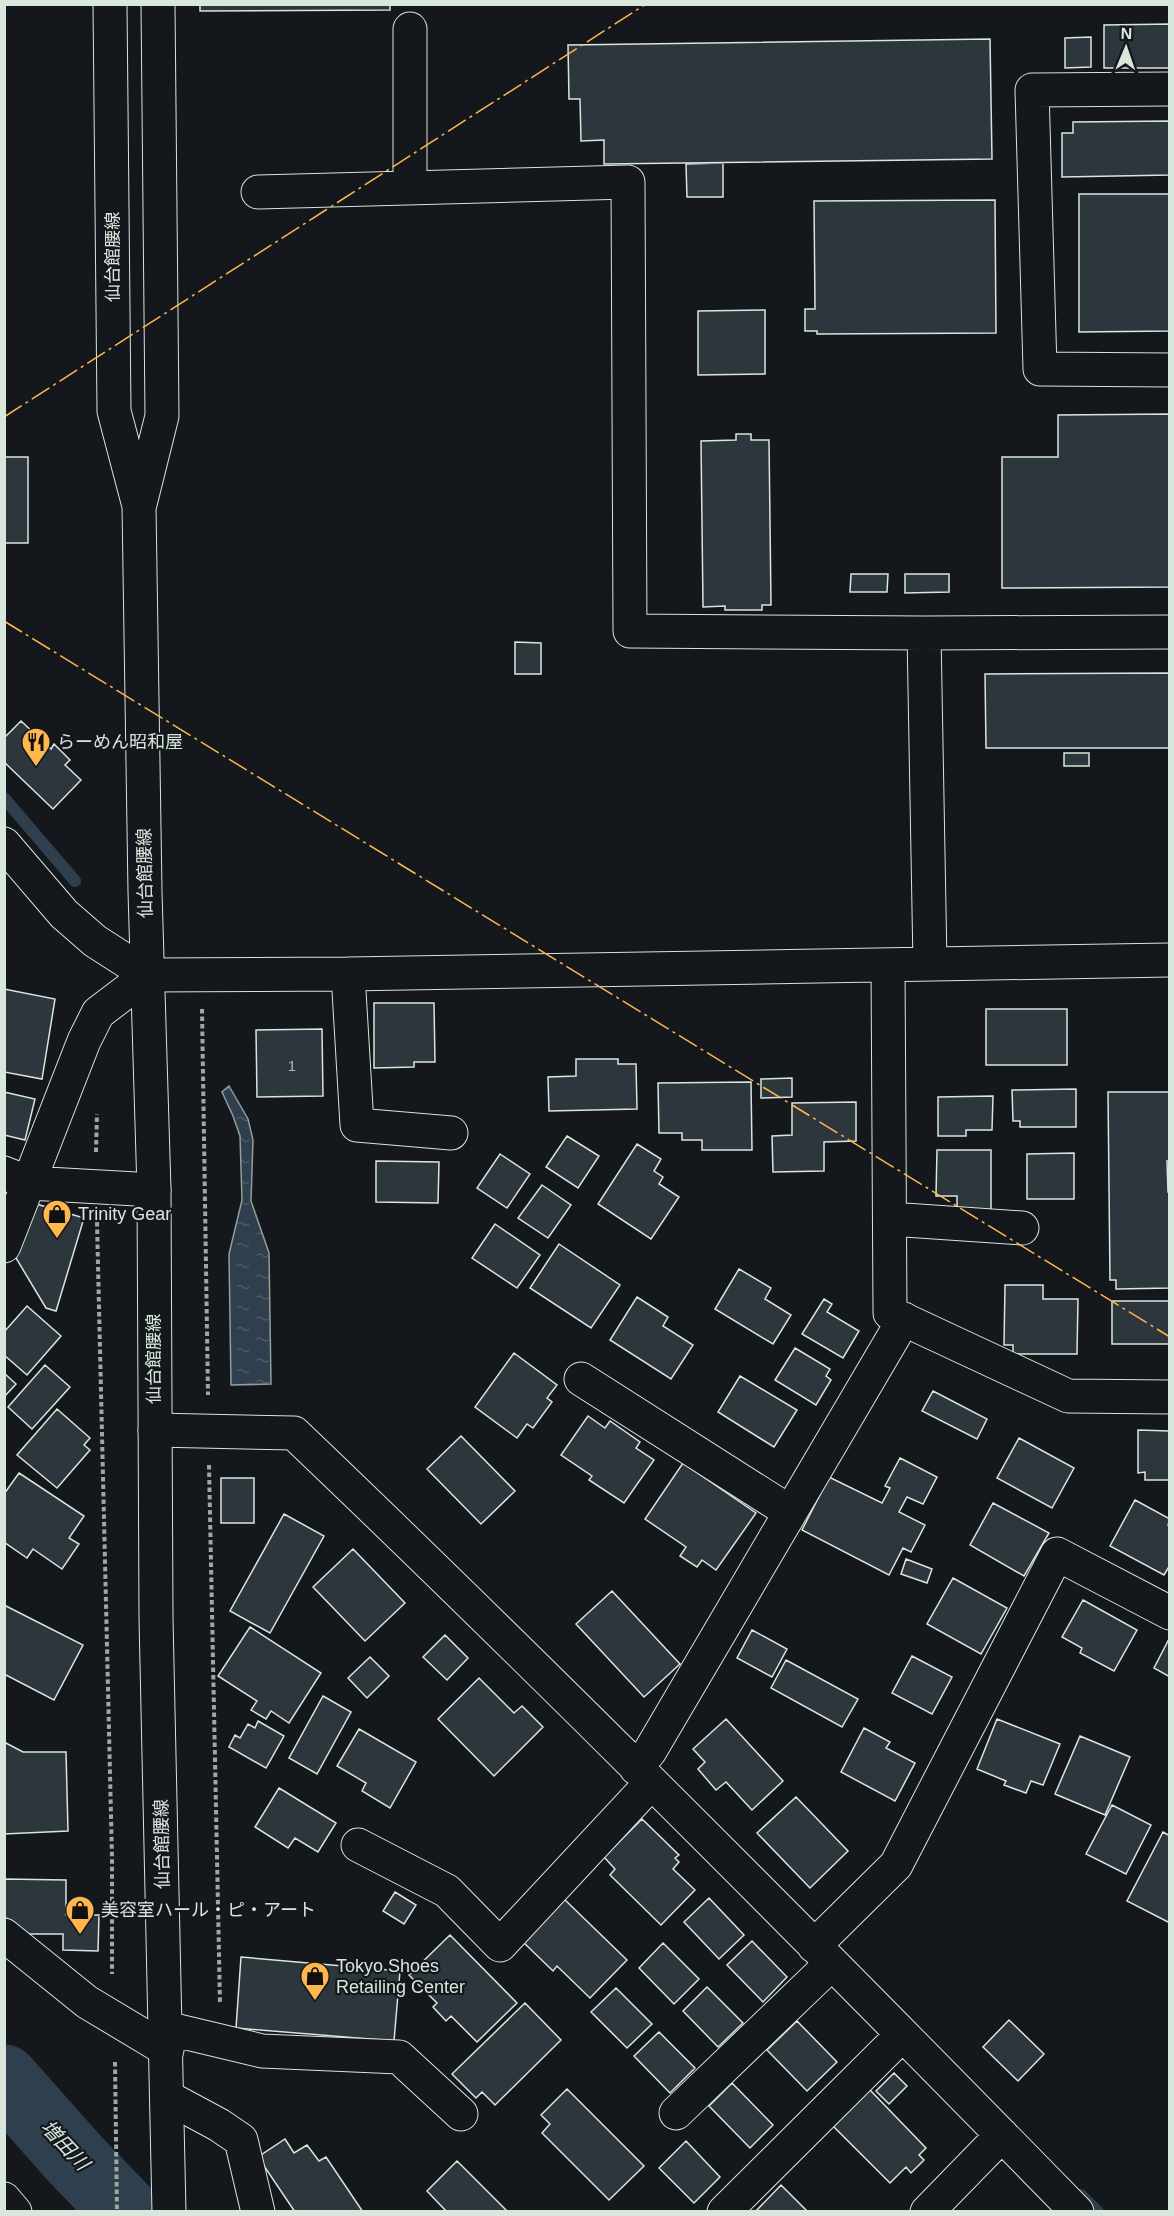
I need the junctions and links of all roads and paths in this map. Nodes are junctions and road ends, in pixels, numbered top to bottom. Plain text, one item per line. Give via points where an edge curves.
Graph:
1 (110, 4) edge
2 (158, 4) edge
3 (410, 29) dead end
4 (1170, 89) edge
5 (410, 188) junction
6 (258, 192) dead end
7 (1170, 370) edge
8 (140, 506) junction
9 (1170, 632) edge
10 (924, 633) junction
11 (4, 844) edge
12 (1170, 960) edge
13 (930, 964) junction
14 (888, 965) junction
15 (348, 974) junction
16 (148, 975) junction
17 (201, 998) dead end
18 (97, 1108) dead end
19 (451, 1133) dead end
20 (17, 1178) edge
21 (96, 1187) junction
22 (154, 1190) junction
23 (890, 1219) junction
24 (1022, 1228) dead end
25 (4, 1246) edge
26 (904, 1319) junction
27 (581, 1379) dead end
28 (1170, 1396) edge
29 (155, 1430) junction
30 (208, 1430) junction
31 (790, 1512) junction
32 (1170, 1613) edge
33 (644, 1766) junction
34 (358, 1845) dead end
35 (4, 1935) edge
36 (822, 1955) junction
37 (113, 2018) junction
38 (902, 2035) junction
39 (167, 2039) junction
40 (220, 2043) junction
41 (167, 2109) junction
42 (676, 2113) dead end
43 (460, 2114) dead end
44 (1002, 2135) junction
45 (4, 2199) edge
46 (15, 2211) edge
47 (117, 2211) edge
48 (169, 2211) edge
49 (258, 2211) edge
50 (723, 2211) edge
51 (927, 2211) edge
52 (1077, 2211) edge

1 - 8 street, 仙台館腰線 via 114,411
2 - 8 street, 仙台館腰線 via 162,416
3 - 5 street
4 - 7 street via 1032,90 1040,369
5 - 6 street
5 - 10 street via 628,182 630,631
8 - 16 street, 仙台館腰線
9 - 10 street
10 - 13 street
11 - 16 street via 64,914 95,941
12 - 13 street
13 - 14 street
14 - 15 street
14 - 23 street
15 - 16 street
15 - 19 street via 357,1125
16 - 20 street via 98,1013
16 - 22 street, 仙台館腰線
17 - 30 path
18 - 21 path
20 - 21 street
20 - 25 street
21 - 22 street
21 - 37 path
22 - 29 street, 仙台館腰線
23 - 24 street
23 - 26 street via 890,1313
26 - 28 street via 1068,1396
26 - 31 street
27 - 31 street
29 - 30 street
29 - 39 street, 仙台館腰線
30 - 33 street via 294,1433
30 - 40 path
31 - 33 street
32 - 36 street via 1057,1554 896,1865
33 - 34 street via 500,1945 447,1890
33 - 36 street
35 - 37 street via 87,2002
36 - 38 street
36 - 42 street
37 - 39 street
37 - 47 path
38 - 44 street
38 - 50 street
39 - 40 street
39 - 41 street, 仙台館腰線
40 - 43 street via 262,2051 399,2057
41 - 48 street, 仙台館腰線
41 - 49 street via 219,2125 241,2140
44 - 51 street
44 - 52 street
45 - 46 street

